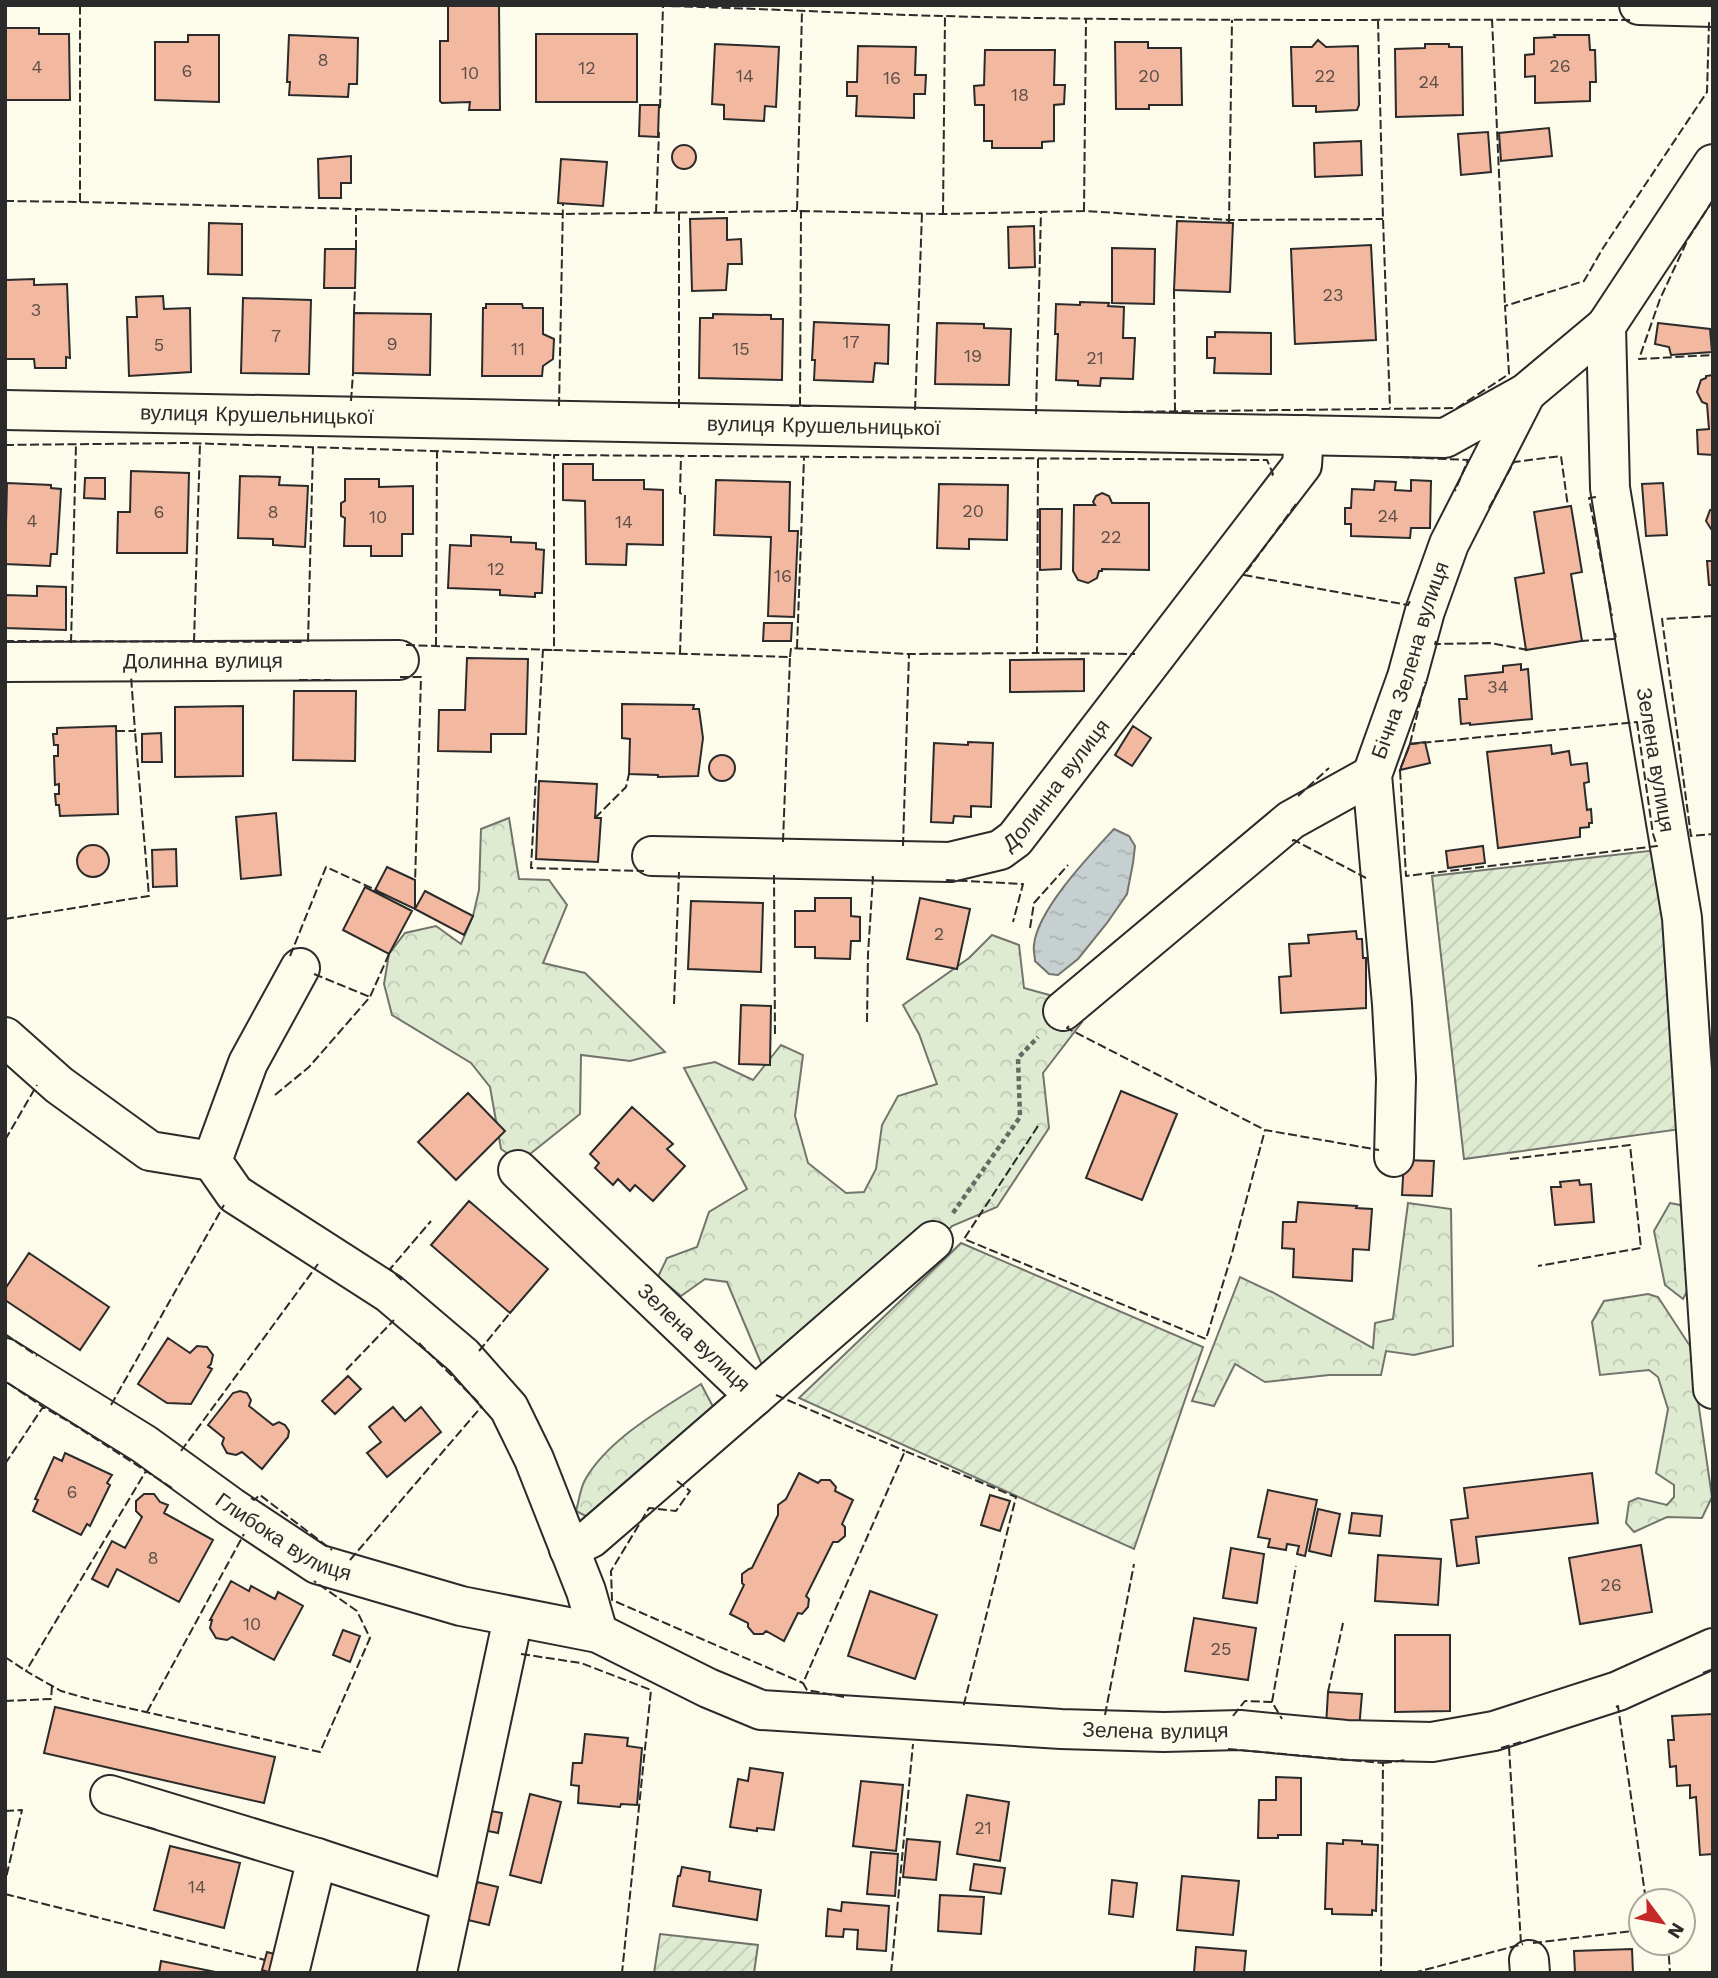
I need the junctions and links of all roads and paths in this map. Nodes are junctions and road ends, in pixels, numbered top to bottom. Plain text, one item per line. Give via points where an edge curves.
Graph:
1 (1639, 5) edge
2 (1713, 7) edge
3 (1713, 164) edge
4 (1606, 326) junction
5 (1526, 393) junction
6 (5, 410) edge
7 (1304, 435) junction
8 (399, 660) dead end
9 (5, 662) edge
10 (1372, 775) junction
11 (652, 856) dead end
12 (300, 968) dead end
13 (1063, 1011) joint
14 (5, 1037) edge
15 (1394, 1157) dead end
16 (212, 1161) junction
17 (518, 1170) dead end
18 (933, 1241) joint
19 (5, 1359) edge
20 (1713, 1389) edge
21 (755, 1396) junction
22 (569, 1549) junction
23 (513, 1618) junction
24 (598, 1633) junction
25 (1713, 1648) edge
26 (110, 1795) dead end
27 (317, 1858) junction
28 (451, 1902) junction
29 (289, 1973) edge
30 (437, 1973) edge

1 - 2 street
3 - 4 street
4 - 5 street, вулиця Крушельницької
4 - 20 street, Зелена вулиця via 1610,488 1682,918
5 - 7 street, вулиця Крушельницької via 1445,438
5 - 10 street, Бічна Зелена вулиця via 1449,544
6 - 7 street, вулиця Крушельницької
7 - 11 street, Долинна вулиця via 1302,466 1015,839 1000,850 950,862
8 - 9 street, Долинна вулиця
10 - 13 street via 1292,820
10 - 15 street, Бічна Зелена вулиця via 1394,1041
12 - 16 street via 248,1063
13 - 18 path via 1018,1058 1020,1117
14 - 16 street via 59,1085 150,1151
16 - 22 street via 235,1194 389,1293 463,1356 509,1408
17 - 21 street, Зелена вулиця
18 - 21 street
19 - 23 street, Глибока вулиця via 144,1444 317,1564
21 - 22 street, Зелена вулиця via 592,1538
22 - 24 street
23 - 24 street, Глибока вулиця
23 - 28 street
24 - 25 street, Зелена вулиця via 761,1710 1061,1729 1240,1730 1432,1742 1494,1731 1618,1691
26 - 27 street
27 - 28 street
27 - 29 street
28 - 30 street

